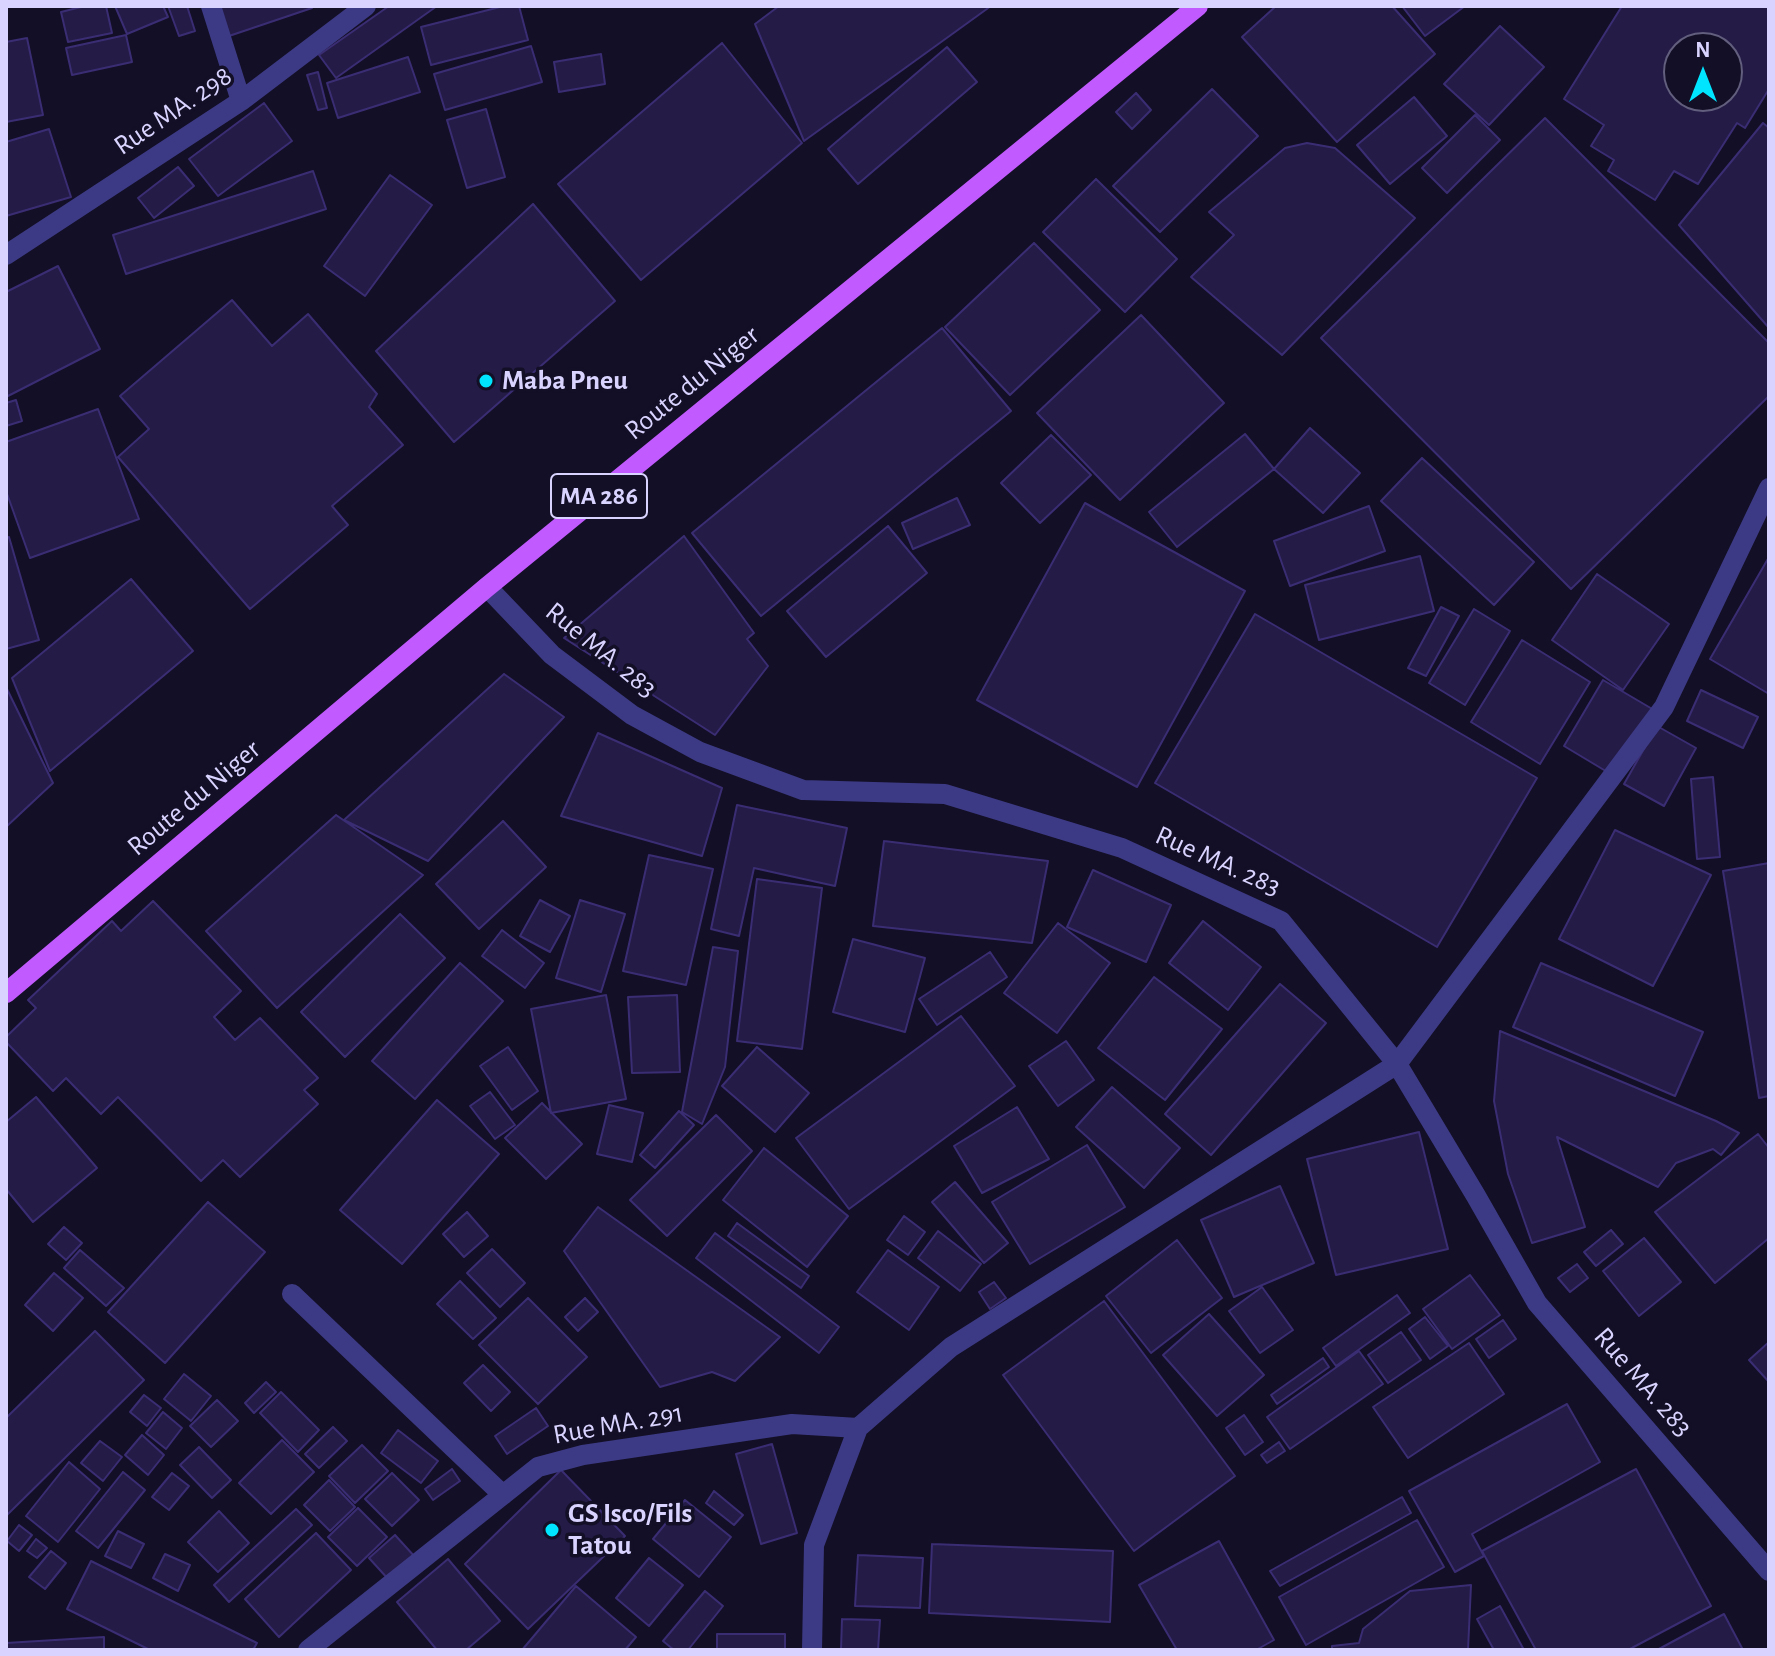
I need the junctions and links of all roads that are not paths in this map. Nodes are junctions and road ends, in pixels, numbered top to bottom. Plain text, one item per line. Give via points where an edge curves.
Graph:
1 (211, 6) edge
2 (366, 6) edge
3 (1198, 6) edge
4 (241, 101) junction
5 (6, 255) edge
6 (1769, 488) edge
7 (487, 587) junction
8 (6, 993) edge
9 (1397, 1064) junction
10 (292, 1294) dead end
11 (858, 1428) junction
12 (503, 1495) junction
13 (1769, 1571) edge
14 (308, 1650) edge
15 (812, 1650) edge

1 - 4 street
2 - 4 street, Rue MA. 298
3 - 7 main road, Route du Niger / MA 286
4 - 5 street, Rue MA. 298
6 - 9 street via 1664,707
7 - 8 main road, Route du Niger / MA 286
7 - 9 street, Rue MA. 283 via 552,655 632,715 700,752 803,790 945,794 1122,848 1281,921
9 - 11 street via 951,1347
9 - 13 street, Rue MA. 283 via 1537,1303
10 - 12 street
11 - 12 street, Rue MA. 291 via 792,1424 583,1455 538,1467
11 - 15 street via 814,1545
12 - 14 street, Rue MA. 291

